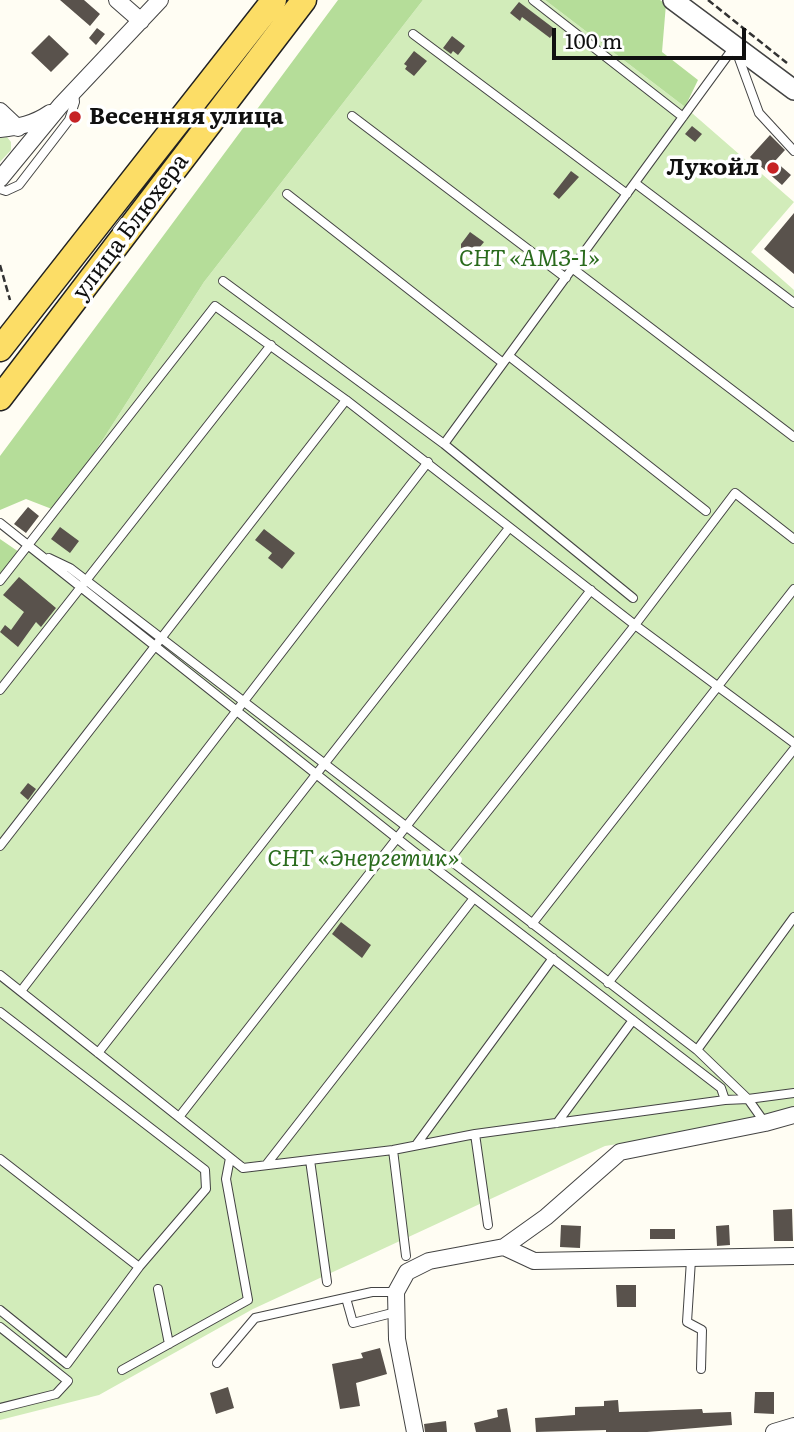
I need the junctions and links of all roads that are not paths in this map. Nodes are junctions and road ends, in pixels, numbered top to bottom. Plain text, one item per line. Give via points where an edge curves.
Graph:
1 (117, 0) edge
2 (160, 0) edge
3 (274, 0) edge
4 (304, 0) edge
5 (533, 0) edge
6 (673, 0) edge
7 (141, 21) junction
8 (413, 34) dead end
9 (734, 47) junction
10 (794, 90) edge
11 (74, 91) junction
12 (60, 106) junction
13 (0, 111) edge
14 (352, 117) dead end
15 (683, 117) junction
16 (18, 128) junction
17 (0, 129) edge
18 (794, 151) edge
19 (0, 179) edge
20 (635, 183) junction
21 (0, 189) edge
22 (287, 194) dead end
23 (627, 194) junction
24 (572, 268) junction
25 (566, 278) junction
26 (223, 281) dead end
27 (794, 303) edge
28 (271, 345) junction
29 (0, 349) edge
30 (506, 360) junction
31 (0, 398) edge
32 (346, 400) junction
33 (794, 437) edge
34 (444, 444) junction
35 (428, 463) junction
36 (706, 511) dead end
37 (0, 523) edge
38 (509, 528) junction
39 (794, 539) edge
40 (28, 545) junction
41 (0, 581) edge
42 (83, 584) junction
43 (794, 589) edge
44 (591, 590) junction
45 (633, 598) dead end
46 (635, 625) junction
47 (161, 638) junction
48 (155, 646) junction
49 (719, 687) junction
50 (0, 690) edge
51 (244, 702) junction
52 (236, 712) junction
53 (794, 743) edge
54 (794, 749) edge
55 (325, 764) junction
56 (317, 775) junction
57 (406, 827) junction
58 (397, 839) junction
59 (0, 846) edge
60 (449, 860) junction
61 (474, 898) junction
62 (794, 918) edge
63 (532, 924) junction
64 (553, 958) junction
65 (0, 975) edge
66 (608, 983) junction
67 (20, 991) junction
68 (0, 1012) edge
69 (633, 1020) junction
70 (697, 1050) junction
71 (98, 1053) junction
72 (792, 1091) edge
73 (748, 1099) junction
74 (725, 1100) junction
75 (794, 1115) edge
76 (179, 1117) junction
77 (557, 1123) junction
78 (765, 1123) junction
79 (475, 1134) junction
80 (416, 1145) junction
81 (393, 1150) junction
82 (0, 1158) edge
83 (230, 1158) junction
84 (310, 1160) junction
85 (265, 1165) junction
86 (488, 1225) dead end
87 (504, 1247) junction
88 (406, 1256) dead end
89 (794, 1256) edge
90 (691, 1259) junction
91 (139, 1267) junction
92 (327, 1282) dead end
93 (158, 1289) dead end
94 (396, 1292) junction
95 (346, 1298) junction
96 (0, 1310) edge
97 (396, 1312) junction
98 (0, 1327) edge
99 (169, 1344) junction
100 (216, 1363) dead end
101 (701, 1369) dead end
102 (122, 1370) dead end
103 (0, 1408) edge
104 (794, 1426) edge
105 (415, 1432) edge
106 (774, 1432) edge

1 - 7 street
2 - 7 street
3 - 29 main road, улица Блюхера
4 - 31 main road, улица Блюхера
5 - 15 lane
6 - 9 street
7 - 11 street
8 - 23 lane
9 - 10 street
9 - 15 lane
9 - 18 lane via 759,113
11 - 12 street
11 - 21 lane via 69,120 19,185
12 - 16 street via 39,121
12 - 19 street
13 - 16 street
14 - 25 lane
15 - 20 lane
16 - 17 street
20 - 23 lane
20 - 27 lane
22 - 30 lane
23 - 24 lane
24 - 25 lane
24 - 33 lane
25 - 30 lane
26 - 34 lane
28 - 32 lane
28 - 40 lane via 215,306
28 - 42 lane
30 - 34 lane
30 - 36 lane
32 - 35 lane
32 - 47 lane
34 - 45 lane
35 - 38 lane
35 - 51 lane
37 - 40 lane
38 - 44 lane
38 - 55 lane
39 - 46 lane via 735,493
40 - 41 lane
40 - 42 lane
42 - 47 lane
42 - 48 lane
42 - 50 lane
43 - 49 lane
44 - 46 lane
44 - 57 lane
46 - 49 lane
46 - 60 lane
47 - 48 lane
47 - 51 lane
48 - 52 lane
48 - 59 lane
49 - 53 lane
49 - 63 lane
51 - 52 lane
51 - 55 lane
52 - 56 lane
52 - 67 lane
54 - 66 lane
55 - 56 lane
55 - 57 lane
56 - 58 lane
56 - 71 lane
57 - 58 lane
57 - 60 lane
58 - 61 lane
58 - 76 lane
60 - 63 lane
61 - 64 lane
61 - 85 lane
62 - 70 lane
63 - 66 lane
64 - 69 lane
64 - 80 lane
65 - 67 lane
66 - 70 lane
67 - 71 lane
68 - 91 lane via 205,1170 206,1189
69 - 74 lane via 721,1087
69 - 77 lane
70 - 73 lane
71 - 76 lane
72 - 73 lane
73 - 74 lane
73 - 78 lane
74 - 77 lane
75 - 78 street
76 - 83 lane
77 - 79 lane
78 - 87 street via 620,1152 547,1217
79 - 80 lane
79 - 86 lane
80 - 81 lane
81 - 84 lane
81 - 88 lane
82 - 91 lane
83 - 85 lane via 243,1168
83 - 99 lane via 226,1179 248,1300
84 - 85 lane
84 - 92 lane
87 - 90 street via 534,1261
87 - 94 street via 429,1261 407,1272
89 - 90 street
90 - 101 lane via 687,1322 702,1330
91 - 96 lane via 67,1364
93 - 99 lane
94 - 95 lane
94 - 97 street
95 - 97 lane via 353,1323
95 - 100 lane via 255,1318
97 - 105 street
98 - 103 lane via 68,1381 56,1394
99 - 102 lane
104 - 106 street

